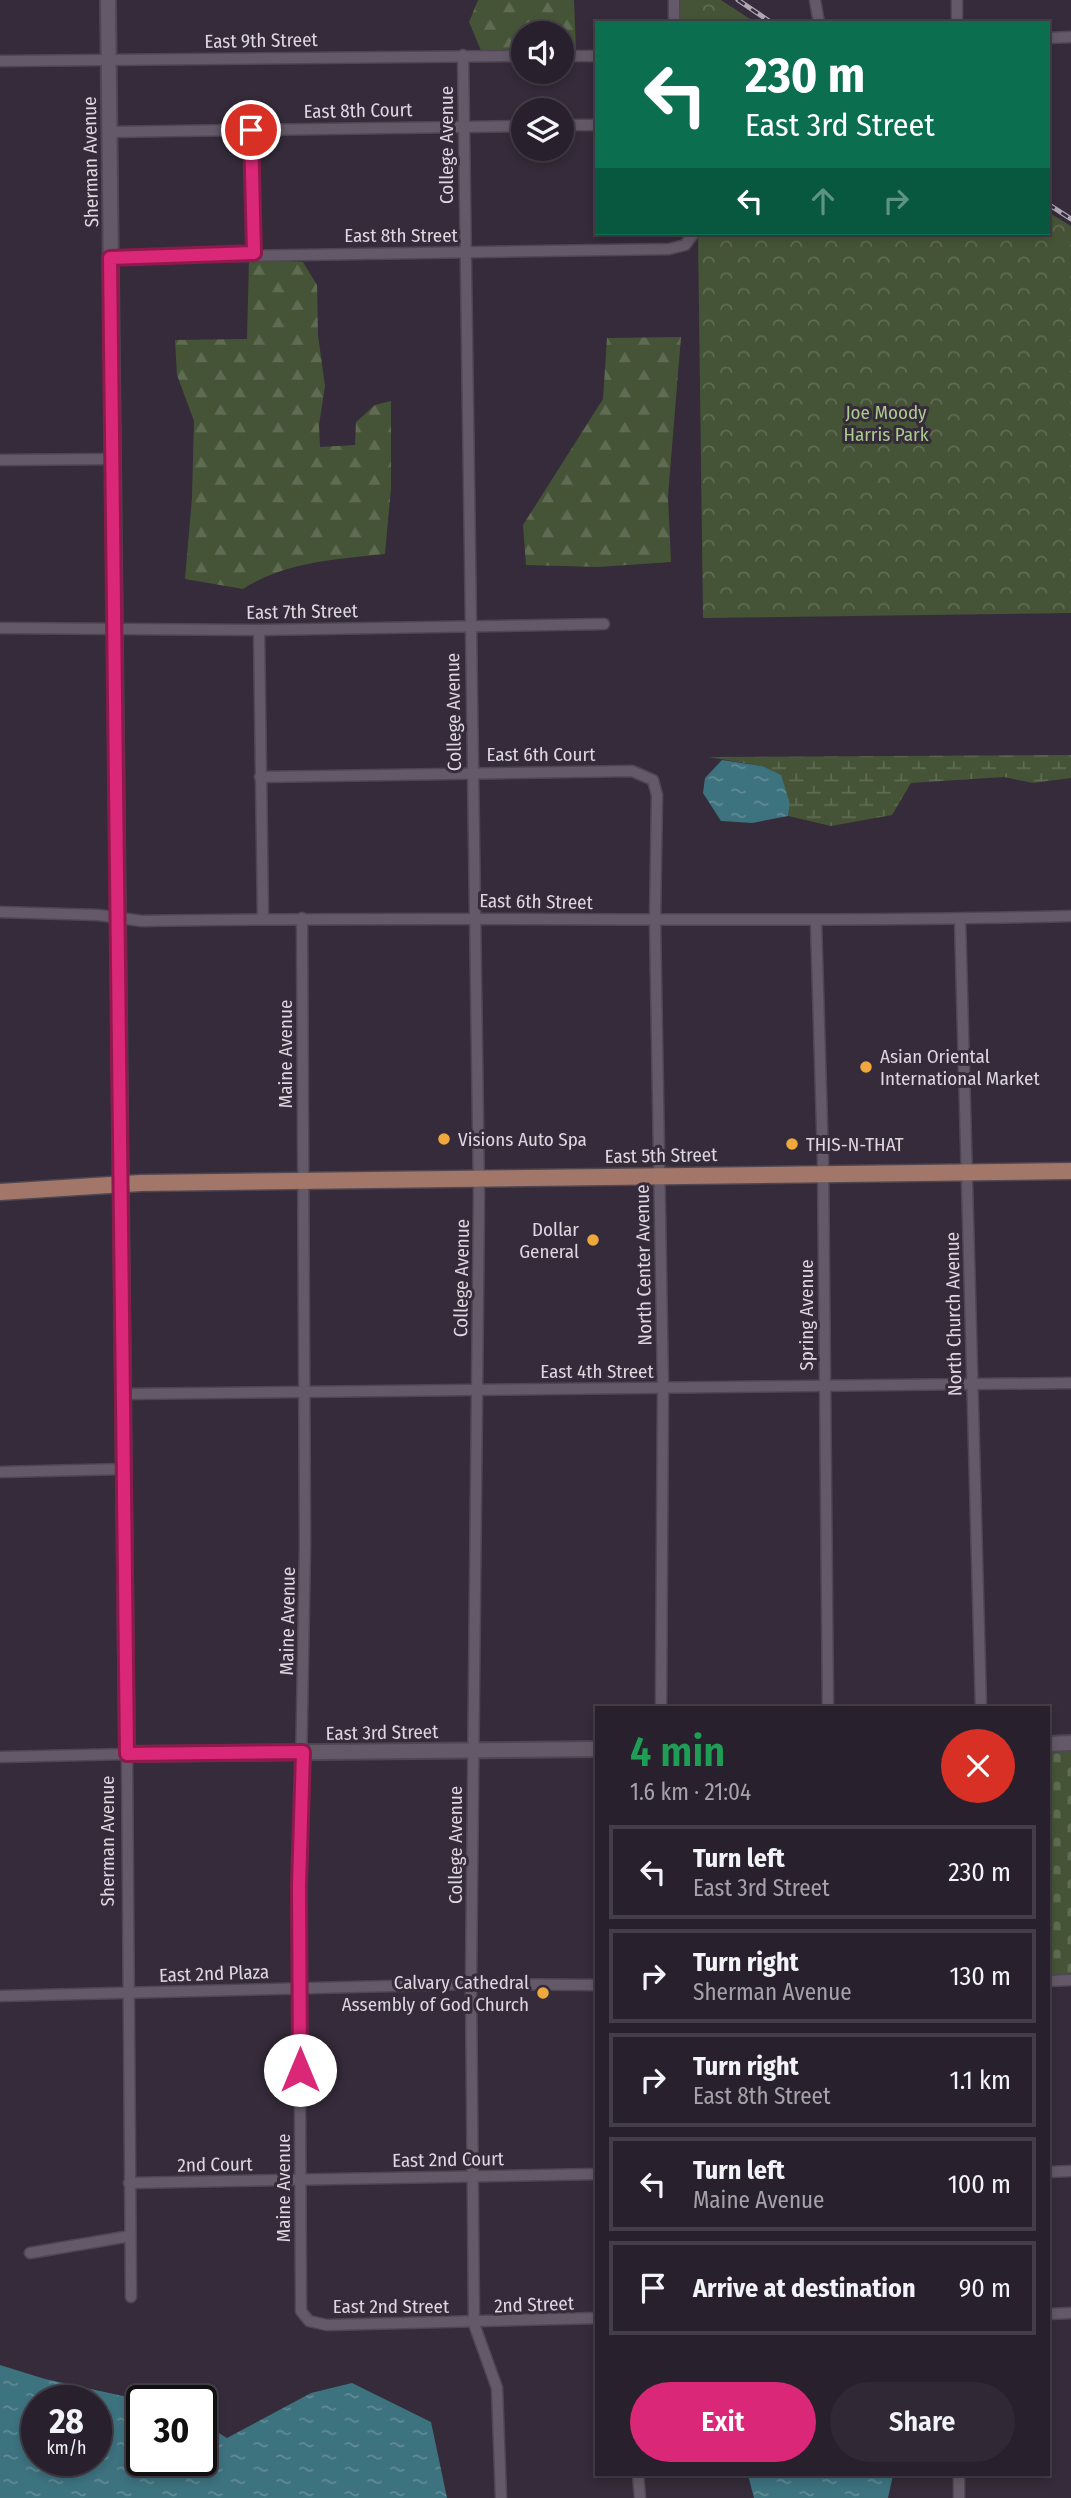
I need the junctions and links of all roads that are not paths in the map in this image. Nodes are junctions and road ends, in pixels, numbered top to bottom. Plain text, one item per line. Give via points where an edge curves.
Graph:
1 (108, 0) edge
2 (674, 0) edge
3 (815, 0) edge
4 (957, 0) edge
5 (817, 19) edge
6 (674, 21) edge
7 (957, 21) edge
8 (1071, 37) edge
9 (1050, 38) edge
10 (463, 55) junction
11 (511, 56) edge
12 (574, 56) edge
13 (595, 56) edge
14 (108, 59) junction
15 (0, 61) edge
16 (574, 125) edge
17 (595, 125) edge
18 (464, 126) junction
19 (511, 126) edge
20 (251, 130) junction
21 (109, 132) junction
22 (692, 237) edge
23 (464, 252) junction
24 (254, 253) junction
25 (110, 258) junction
26 (0, 460) edge
27 (112, 460) junction
28 (604, 624) dead end
29 (469, 627) junction
30 (0, 628) edge
31 (113, 628) junction
32 (259, 631) junction
33 (472, 772) junction
34 (260, 778) junction
35 (653, 780) joint
36 (0, 912) edge
37 (1071, 916) edge
38 (117, 918) junction
39 (302, 918) junction
40 (474, 918) junction
41 (263, 919) junction
42 (960, 919) junction
43 (656, 921) junction
44 (816, 922) junction
45 (1071, 1171) edge
46 (967, 1172) junction
47 (823, 1174) junction
48 (659, 1176) junction
49 (478, 1179) junction
50 (303, 1181) junction
51 (120, 1184) junction
52 (0, 1192) edge
53 (1071, 1383) edge
54 (972, 1384) junction
55 (824, 1385) junction
56 (477, 1388) junction
57 (663, 1388) junction
58 (304, 1393) junction
59 (123, 1394) junction
60 (124, 1469) junction
61 (0, 1472) edge
62 (661, 1706) edge
63 (828, 1706) edge
64 (981, 1706) edge
65 (1050, 1744) edge
66 (1071, 1744) edge
67 (595, 1749) edge
68 (473, 1750) junction
69 (303, 1752) junction
70 (127, 1754) junction
71 (0, 1757) edge
72 (1050, 1980) edge
73 (1071, 1980) edge
74 (471, 1984) junction
75 (595, 1985) edge
76 (299, 1987) junction
77 (127, 1993) junction
78 (0, 1996) edge
79 (1071, 2171) edge
80 (1050, 2172) edge
81 (595, 2174) edge
82 (472, 2175) junction
83 (301, 2179) junction
84 (129, 2183) junction
85 (130, 2236) junction
86 (30, 2253) dead end
87 (131, 2297) dead end
88 (1071, 2313) edge
89 (1050, 2314) edge
90 (595, 2318) edge
91 (310, 2321) joint
92 (474, 2324) junction
93 (959, 2476) edge
94 (638, 2477) edge
95 (501, 2498) edge
96 (640, 2498) edge
97 (959, 2498) edge

1 - 14 street, Sherman Avenue
2 - 6 street
3 - 5 street
4 - 7 street
8 - 9 street
10 - 11 street, East 9th Street
10 - 14 street, East 9th Street
10 - 18 street, College Avenue
12 - 13 street
14 - 15 street, East 9th Street
14 - 21 street, Sherman Avenue
16 - 17 street
18 - 19 street, East 8th Court
18 - 20 street, East 8th Court
18 - 23 street, College Avenue
20 - 21 street, East 8th Court
20 - 24 street
21 - 25 street, Sherman Avenue
22 - 23 street, East 8th Street via 669,249
23 - 24 street, East 8th Street
23 - 29 street, College Avenue
24 - 25 street, East 8th Street
25 - 27 street, Sherman Avenue
26 - 27 street
27 - 31 street, Sherman Avenue
28 - 29 street, East 7th Street
29 - 32 street, East 7th Street
29 - 33 street, College Avenue
30 - 31 street, East 7th Street
31 - 32 street, East 7th Street
31 - 38 street, Sherman Avenue
32 - 34 street
33 - 34 street, East 6th Court
33 - 35 street, East 6th Court via 632,771
33 - 40 street, College Avenue
34 - 41 street
35 - 43 street, North Center Avenue via 657,795
36 - 38 street, East 6th Street
37 - 42 street, East 6th Street
38 - 41 street, East 6th Street
38 - 51 street, Sherman Avenue
39 - 40 street, East 6th Street
39 - 41 street, East 6th Street
39 - 50 street, Maine Avenue
40 - 43 street, East 6th Street
40 - 49 street, College Avenue
42 - 44 street, East 6th Street
42 - 46 street, North Church Avenue
43 - 44 street, East 6th Street
43 - 48 street, North Center Avenue
44 - 47 street, Spring Avenue
45 - 46 main road, East 5th Street
46 - 47 main road, East 5th Street
46 - 54 street, North Church Avenue
47 - 48 main road, East 5th Street
47 - 55 street, Spring Avenue
48 - 49 main road, East 5th Street
48 - 57 street, North Center Avenue
49 - 50 main road, East 5th Street
49 - 56 street, College Avenue
50 - 51 main road, East 5th Street
50 - 58 street, Maine Avenue
51 - 52 main road, East 5th Street
51 - 59 street, Sherman Avenue
53 - 54 street, East 4th Street
54 - 55 street, East 4th Street
54 - 64 street, North Church Avenue
55 - 57 street, East 4th Street
55 - 63 street, Spring Avenue
56 - 57 street, East 4th Street
56 - 58 street, East 4th Street
56 - 68 street, College Avenue
57 - 62 street, North Center Avenue
58 - 59 street, East 4th Street
58 - 69 street, Maine Avenue
59 - 60 street, Sherman Avenue
60 - 61 street
60 - 70 street, Sherman Avenue
65 - 66 street
67 - 68 street, East 3rd Street
68 - 69 street, East 3rd Street
68 - 74 street, College Avenue
69 - 70 street, East 3rd Street
69 - 76 street, Maine Avenue
70 - 71 street, East 3rd Street
70 - 77 street, Sherman Avenue
72 - 73 street
74 - 75 street, East 2nd Plaza
74 - 76 street, East 2nd Plaza
74 - 82 street, College Avenue
76 - 77 street, East 2nd Plaza
76 - 83 street, Maine Avenue
77 - 78 street, East 2nd Plaza
77 - 84 street, Sherman Avenue
79 - 80 street
81 - 82 street, East 2nd Court
82 - 83 street, East 2nd Court
82 - 92 street, College Avenue
83 - 84 street, 2nd Court
83 - 91 street, Maine Avenue via 301,2311
84 - 85 street, Sherman Avenue
85 - 86 street
85 - 87 street, Sherman Avenue
88 - 89 street
90 - 92 street, 2nd Street
91 - 92 street, East 2nd Street via 327,2325
92 - 95 street, College Avenue via 497,2388
93 - 97 street
94 - 96 street

